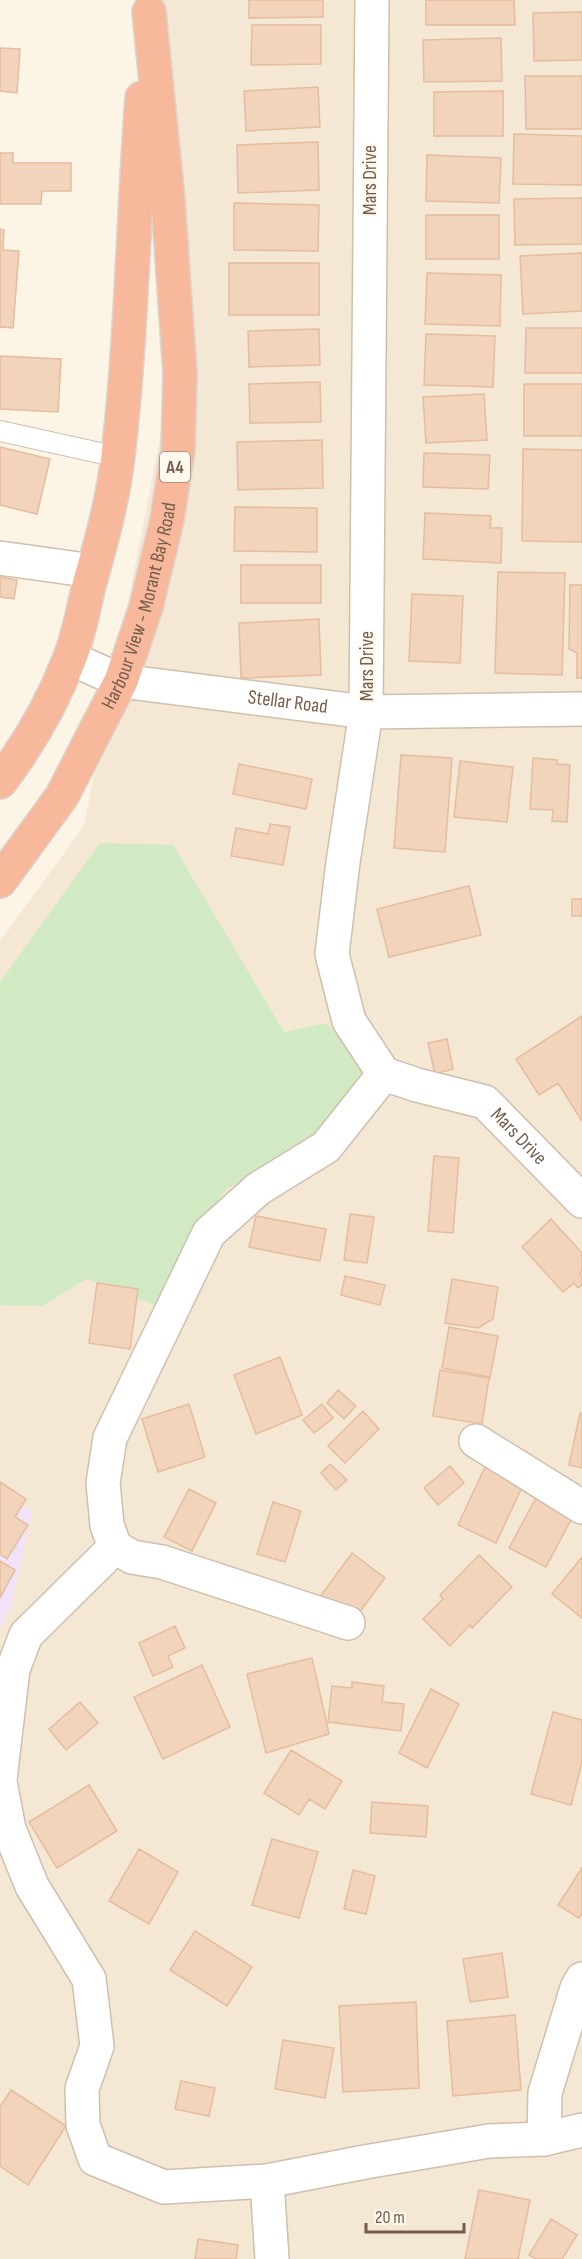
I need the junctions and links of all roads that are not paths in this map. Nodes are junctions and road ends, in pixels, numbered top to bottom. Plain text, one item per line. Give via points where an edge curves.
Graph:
1 (372, 0) edge
2 (148, 6) edge
3 (0, 431) edge
4 (118, 457) junction
5 (0, 558) edge
6 (93, 571) junction
7 (70, 658) junction
8 (121, 681) junction
9 (582, 709) edge
10 (366, 712) junction
11 (0, 782) edge
12 (0, 881) edge
13 (384, 1074) junction
14 (582, 1201) edge
15 (476, 1441) dead end
16 (582, 1507) edge
17 (115, 1546) junction
18 (348, 1623) dead end
19 (0, 1781) edge
20 (582, 1979) edge
21 (582, 2130) edge
22 (544, 2139) junction
23 (267, 2181) junction
24 (272, 2259) edge

1 - 10 street, Mars Drive
2 - 4 highway, Harbour View - Morant Bay Road / A4
2 - 8 highway, Harbour View - Morant Bay Road / A4 via 178,339 178,450 167,520 146,607
3 - 4 lane
4 - 6 highway, Harbour View - Morant Bay Road / A4
5 - 6 street
6 - 7 highway, Harbour View - Morant Bay Road / A4
7 - 8 street, Stellar Road
7 - 11 highway, Harbour View - Morant Bay Road / A4 via 51,701
8 - 10 street, Stellar Road
8 - 12 highway, Harbour View - Morant Bay Road / A4 via 62,796
9 - 10 street, Stellar Road
10 - 13 street, Mars Drive via 332,954 349,1021
13 - 14 street, Mars Drive via 485,1101
13 - 17 street via 326,1147 258,1189 209,1233 110,1438 103,1483 107,1525
15 - 16 street
17 - 18 street via 132,1557 162,1562
17 - 19 street via 26,1635 13,1669
19 - 23 street via 9,1829 32,1886 89,1979 97,2046 82,2089 83,2125 95,2159 164,2187
20 - 22 street via 545,2093
21 - 22 street
22 - 23 street via 489,2141
23 - 24 street

